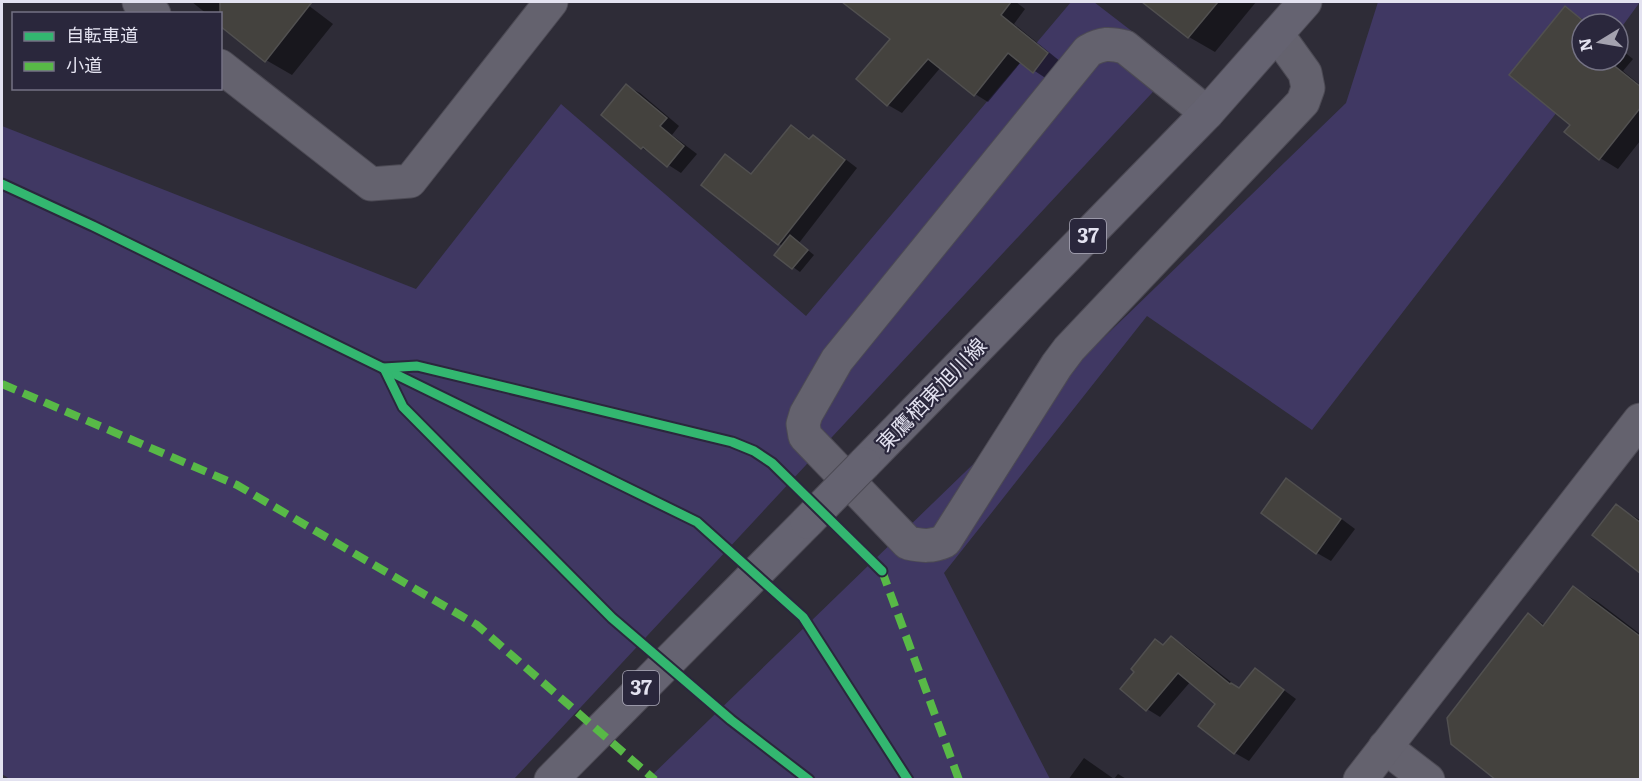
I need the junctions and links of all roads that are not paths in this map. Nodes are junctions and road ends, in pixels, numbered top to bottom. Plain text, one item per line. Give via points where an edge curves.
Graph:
1 (139, 2) edge
2 (551, 2) edge
3 (1305, 2) edge
4 (152, 12) edge
5 (1277, 33) junction
6 (222, 68) edge
7 (1207, 113) junction
8 (1641, 420) edge
9 (1385, 747) junction
10 (551, 780) edge
11 (1360, 780) edge
12 (1428, 780) edge

1 - 4 street
2 - 6 street via 410,181 371,184
3 - 5 main road, 東鷹栖東旭川線 / 37
5 - 7 main road, 東鷹栖東旭川線 / 37
5 - 7 street via 1305,73 1308,88 1303,102 1069,349 945,541 934,546 908,543 805,436 806,414 837,360 1088,51 1110,43 1125,47
7 - 10 main road, 東鷹栖東旭川線 / 37, bridge
8 - 9 street
9 - 11 street
9 - 12 street

